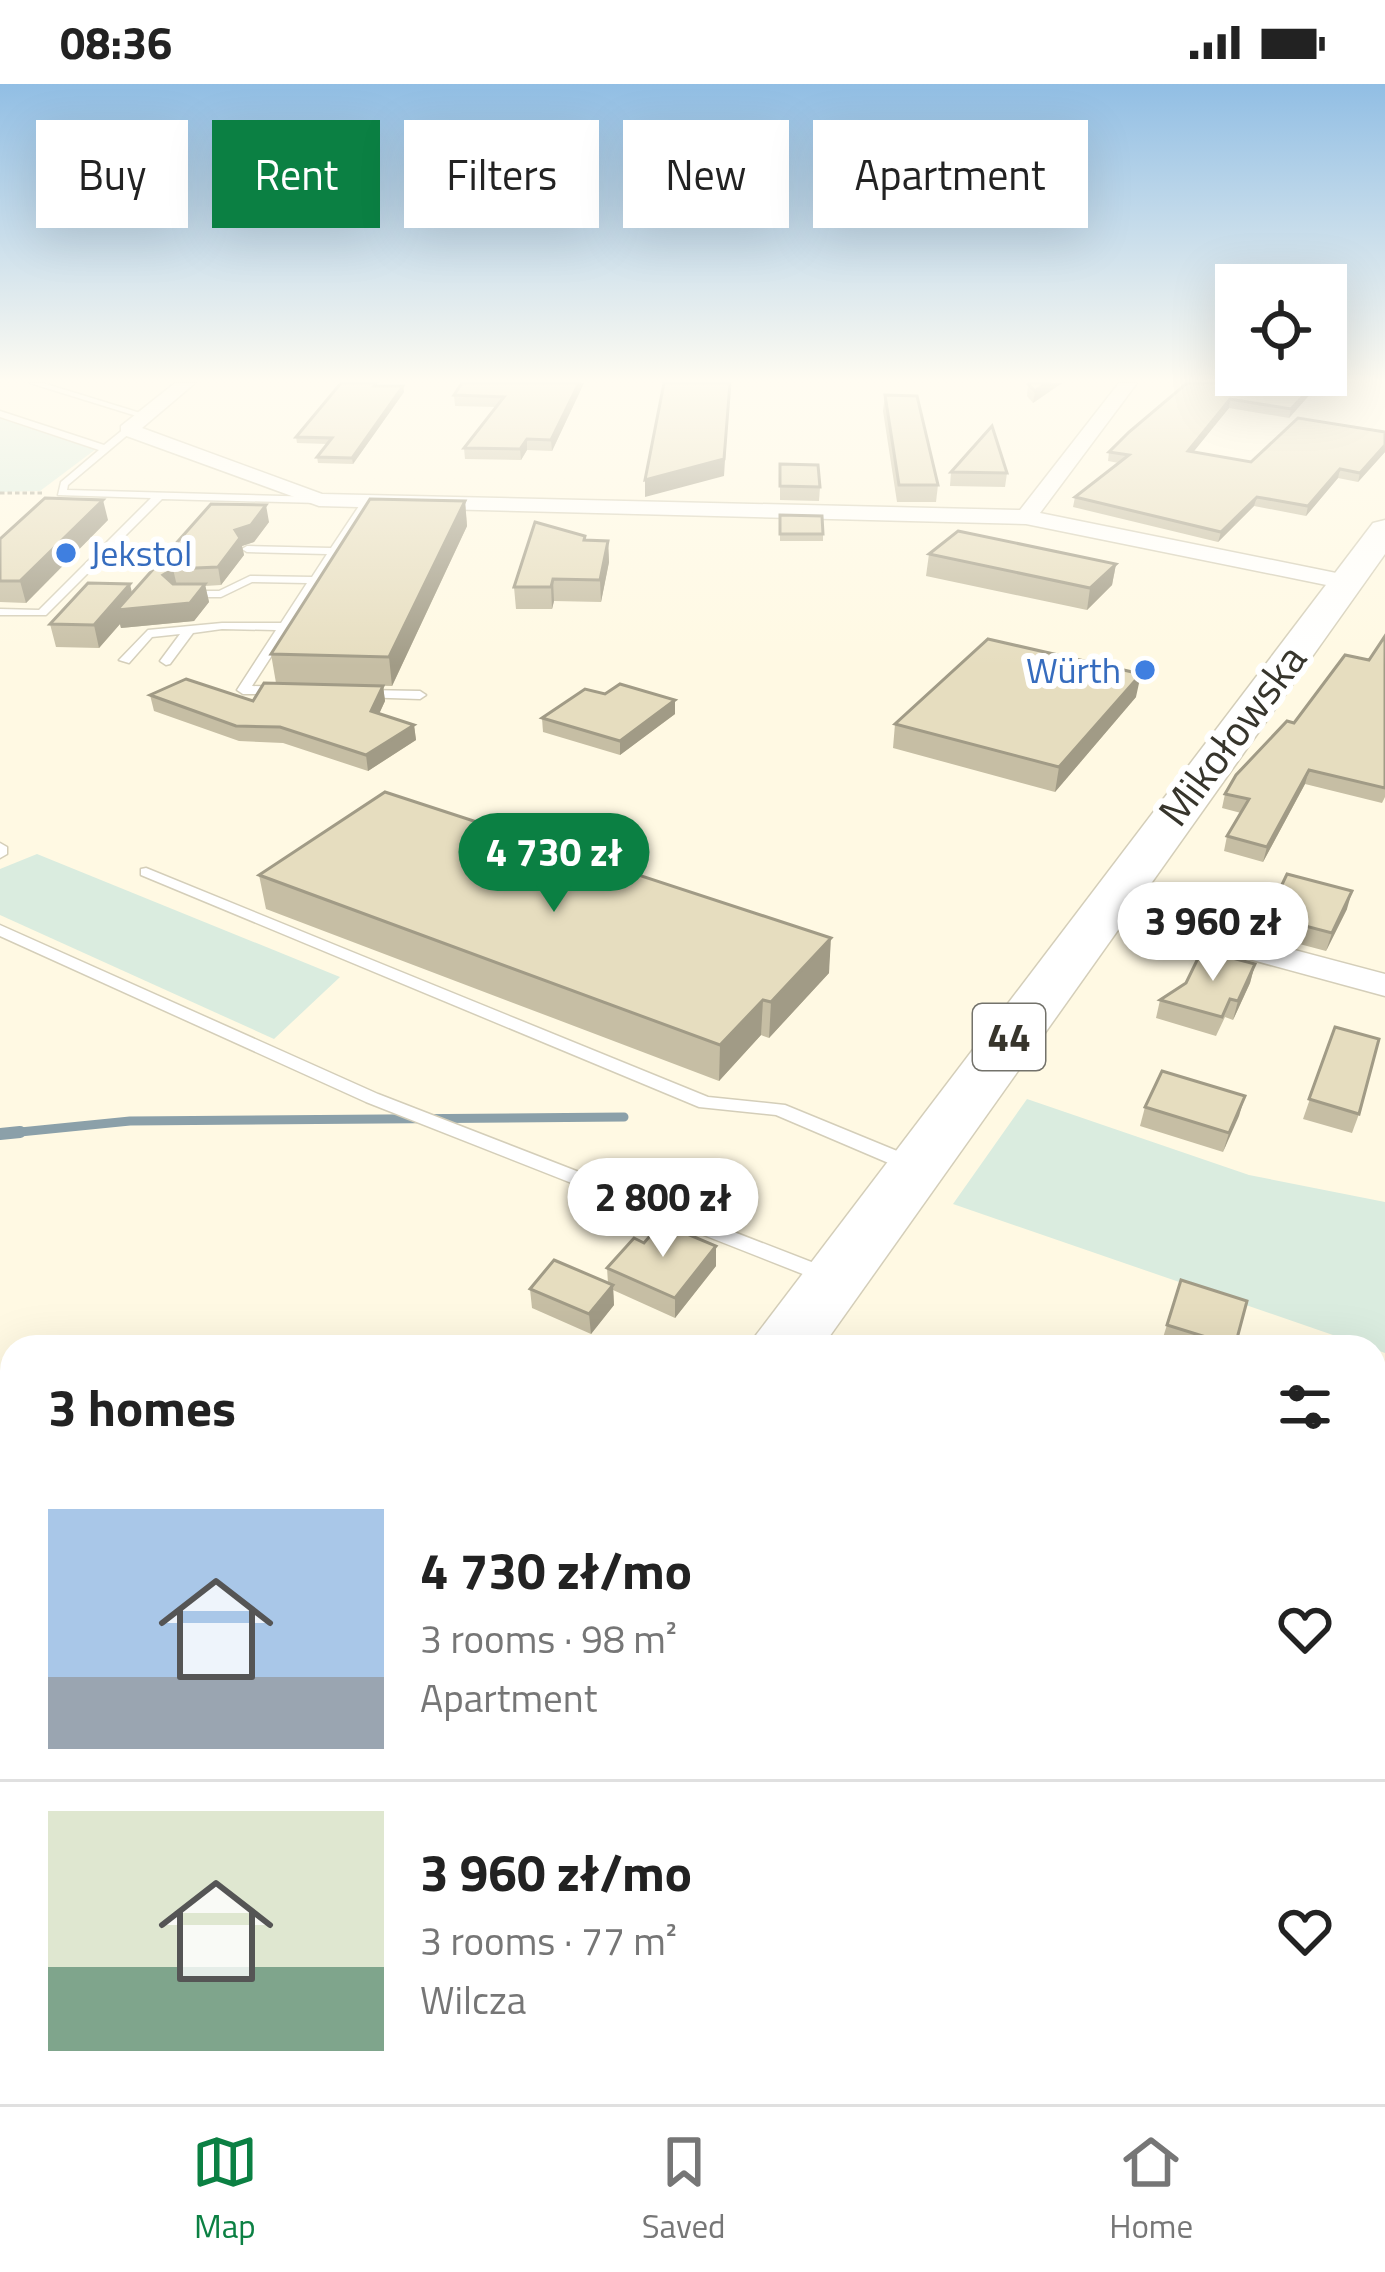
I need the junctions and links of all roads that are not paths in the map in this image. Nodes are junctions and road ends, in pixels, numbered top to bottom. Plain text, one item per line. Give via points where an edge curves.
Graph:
1 (72, 477) edge
2 (257, 477) edge
3 (1054, 477) edge
4 (158, 497) junction
5 (319, 500) junction
6 (366, 502) junction
7 (1026, 517) junction
8 (1385, 530) edge
9 (247, 549) edge
10 (334, 551) junction
11 (315, 580) junction
12 (1346, 582) junction
13 (177, 594) edge
14 (0, 612) edge
15 (284, 628) junction
16 (190, 629) junction
17 (125, 660) dead end
18 (166, 661) dead end
19 (309, 692) edge
20 (353, 693) edge
21 (420, 695) dead end
22 (146, 872) dead end
23 (1102, 909) junction
24 (0, 930) edge
25 (1385, 985) edge
26 (915, 1166) junction
27 (834, 1279) junction
28 (793, 1335) edge

1 - 4 lane via 61,493
2 - 5 street
3 - 7 street
4 - 5 lane
4 - 14 lane via 42,614
5 - 6 street
6 - 7 street
6 - 10 lane
7 - 12 street
8 - 12 main road, Mikołowska / 44
9 - 10 lane
10 - 11 lane
11 - 13 lane via 250,579 221,594
11 - 15 lane
12 - 23 main road, Mikołowska / 44
15 - 16 lane
15 - 19 lane via 243,690
16 - 17 lane via 148,634
16 - 18 lane
20 - 21 lane
22 - 26 lane via 705,1103 778,1109
23 - 25 street
23 - 26 main road, Mikołowska / 44
24 - 27 lane via 404,1110
26 - 27 main road, Mikołowska / 44
27 - 28 main road, Mikołowska / 44

